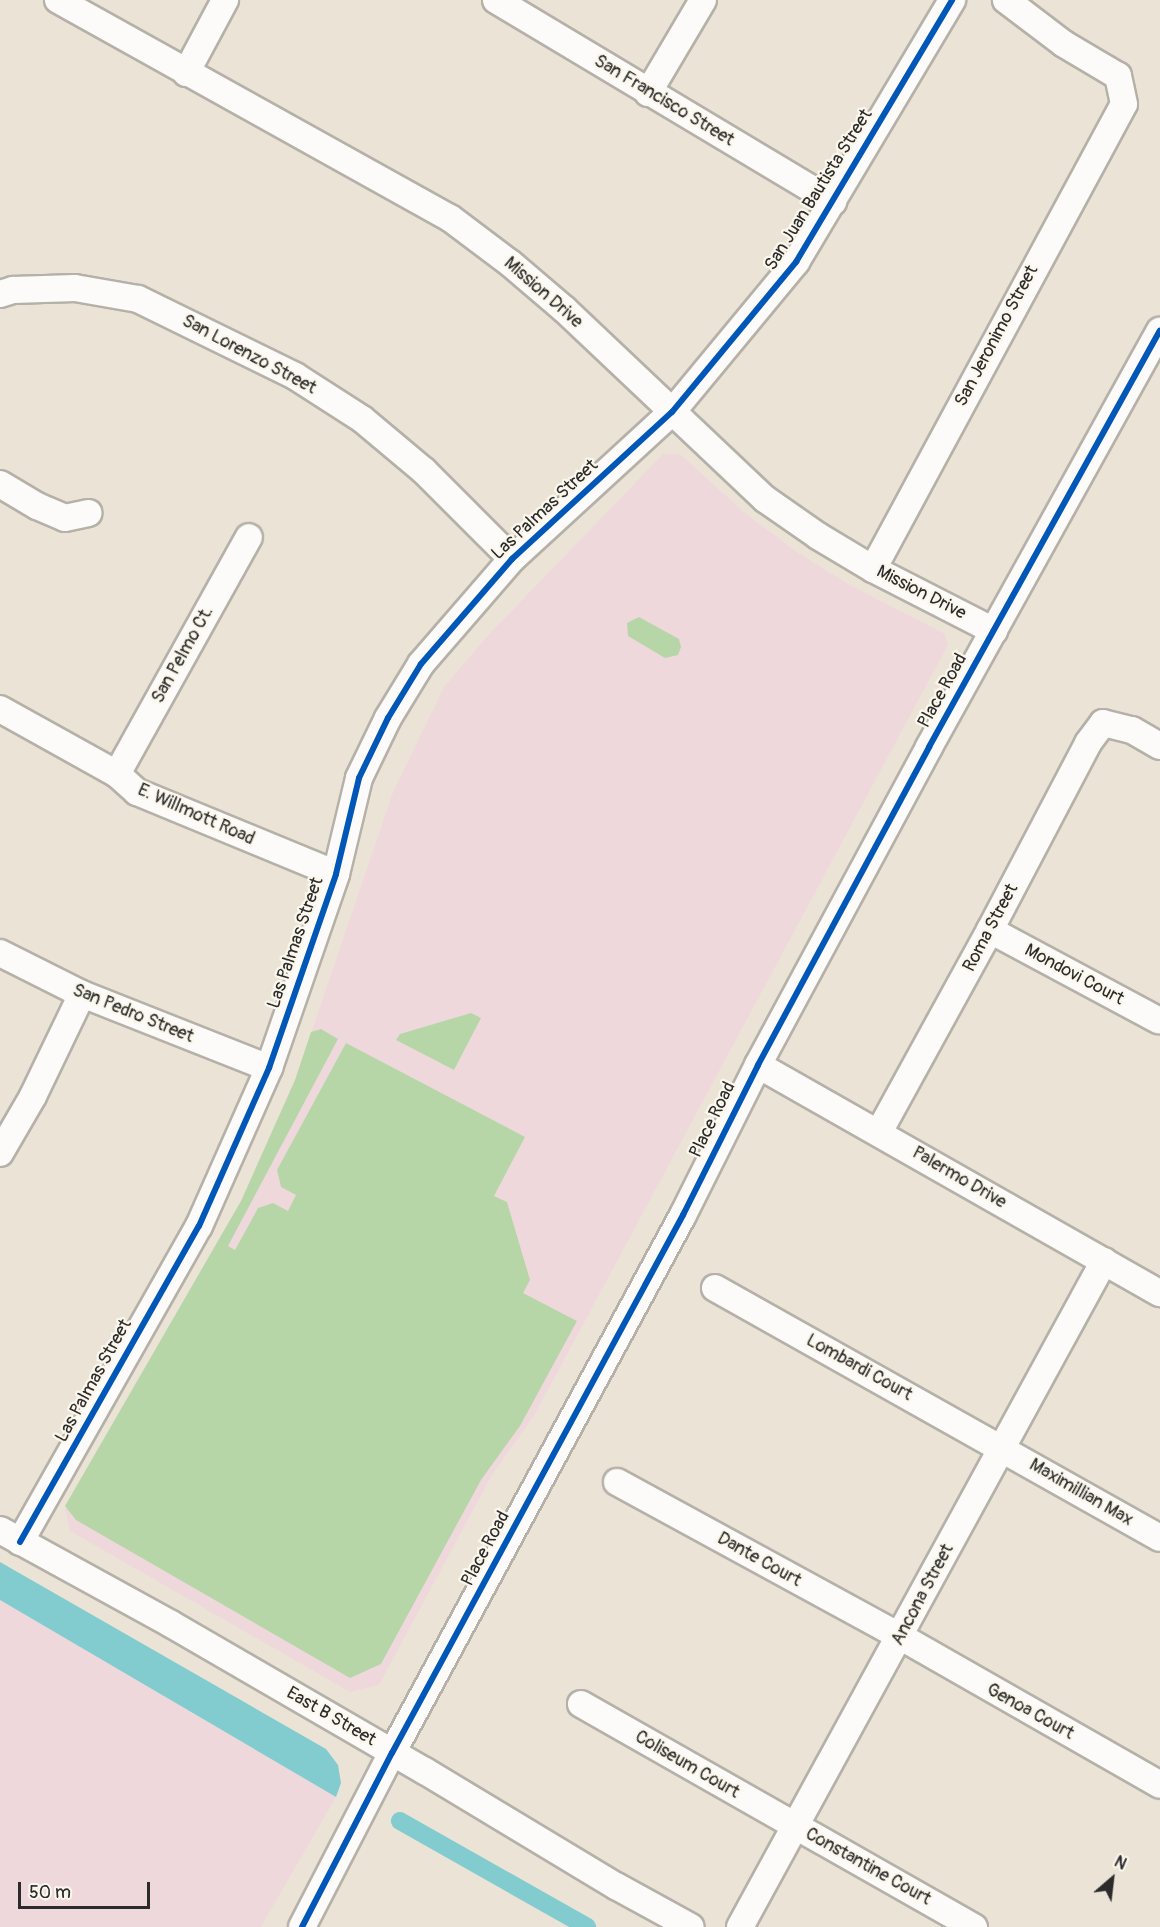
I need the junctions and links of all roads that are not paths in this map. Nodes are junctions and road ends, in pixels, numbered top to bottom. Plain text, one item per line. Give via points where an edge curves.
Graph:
1 (58, 0) edge
2 (225, 0) edge
3 (496, 0) edge
4 (703, 0) edge
5 (952, 0) edge
6 (1006, 0) edge
7 (186, 73) junction
8 (648, 93) junction
9 (833, 202) junction
10 (0, 294) edge
11 (1160, 331) edge
12 (672, 412) junction
13 (0, 484) edge
14 (88, 513) dead end
15 (249, 537) dead end
16 (512, 559) junction
17 (873, 569) junction
18 (994, 631) junction
19 (0, 709) edge
20 (1160, 746) edge
21 (117, 774) junction
22 (336, 874) junction
23 (990, 930) junction
24 (0, 953) edge
25 (82, 994) junction
26 (1158, 1020) dead end
27 (758, 1065) junction
28 (269, 1068) junction
29 (879, 1132) junction
30 (0, 1153) edge
31 (1104, 1261) junction
32 (715, 1288) dead end
33 (1160, 1293) edge
34 (1002, 1448) junction
35 (617, 1482) dead end
36 (10, 1536) edge
37 (1160, 1538) edge
38 (901, 1637) junction
39 (581, 1704) dead end
40 (392, 1753) junction
41 (1160, 1785) edge
42 (794, 1826) junction
43 (302, 1927) edge
44 (691, 1927) edge
45 (740, 1927) edge
46 (974, 1927) edge

1 - 7 street, Mission Drive
2 - 7 street
3 - 8 street, San Francisco Street
4 - 8 street
5 - 9 street, San Juan Bautista Street
6 - 17 street, San Jeronimo Street via 1064,44 1118,76 1124,104
7 - 12 street, Mission Drive via 450,218 510,262 565,310
8 - 9 street, San Francisco Street
9 - 12 street, San Juan Bautista Street via 796,262
10 - 16 street, San Lorenzo Street via 75,288 138,299 295,376 362,419 424,471
11 - 18 street, Place Road
12 - 16 street, Las Palmas Street
12 - 17 street, Mission Drive via 765,500
13 - 14 street via 65,518
15 - 21 street, San Pelmo Ct.
16 - 22 street, Las Palmas Street via 421,664 388,718 359,778
17 - 18 street, Mission Drive
18 - 27 street, Place Road
19 - 21 street, E. Willmott Road
20 - 23 street, Roma Street via 1132,730 1103,723 1088,743
21 - 22 street, E. Willmott Road via 137,792
22 - 28 street, Las Palmas Street
23 - 26 street, Mondovi Court
23 - 29 street, Roma Street
24 - 25 street, San Pedro Street
25 - 28 street, San Pedro Street
25 - 30 street via 33,1096
27 - 29 street, Palermo Drive
27 - 40 street, Place Road via 683,1215
28 - 36 street, Las Palmas Street via 198,1226
29 - 31 street, Palermo Drive
31 - 33 street, Palermo Drive
31 - 34 street, Ancona Street
32 - 34 street, Lombardi Court
34 - 37 street, Maximillian Max
34 - 38 street, Ancona Street
35 - 38 street, Dante Court
36 - 40 street, East B Street via 171,1624
38 - 41 street, Genoa Court
38 - 42 street, Ancona Street
39 - 42 street, Coliseum Court
40 - 43 street, Place Road
40 - 44 street, East B Street
42 - 45 street, Ancona Street
42 - 46 street, Constantine Court

